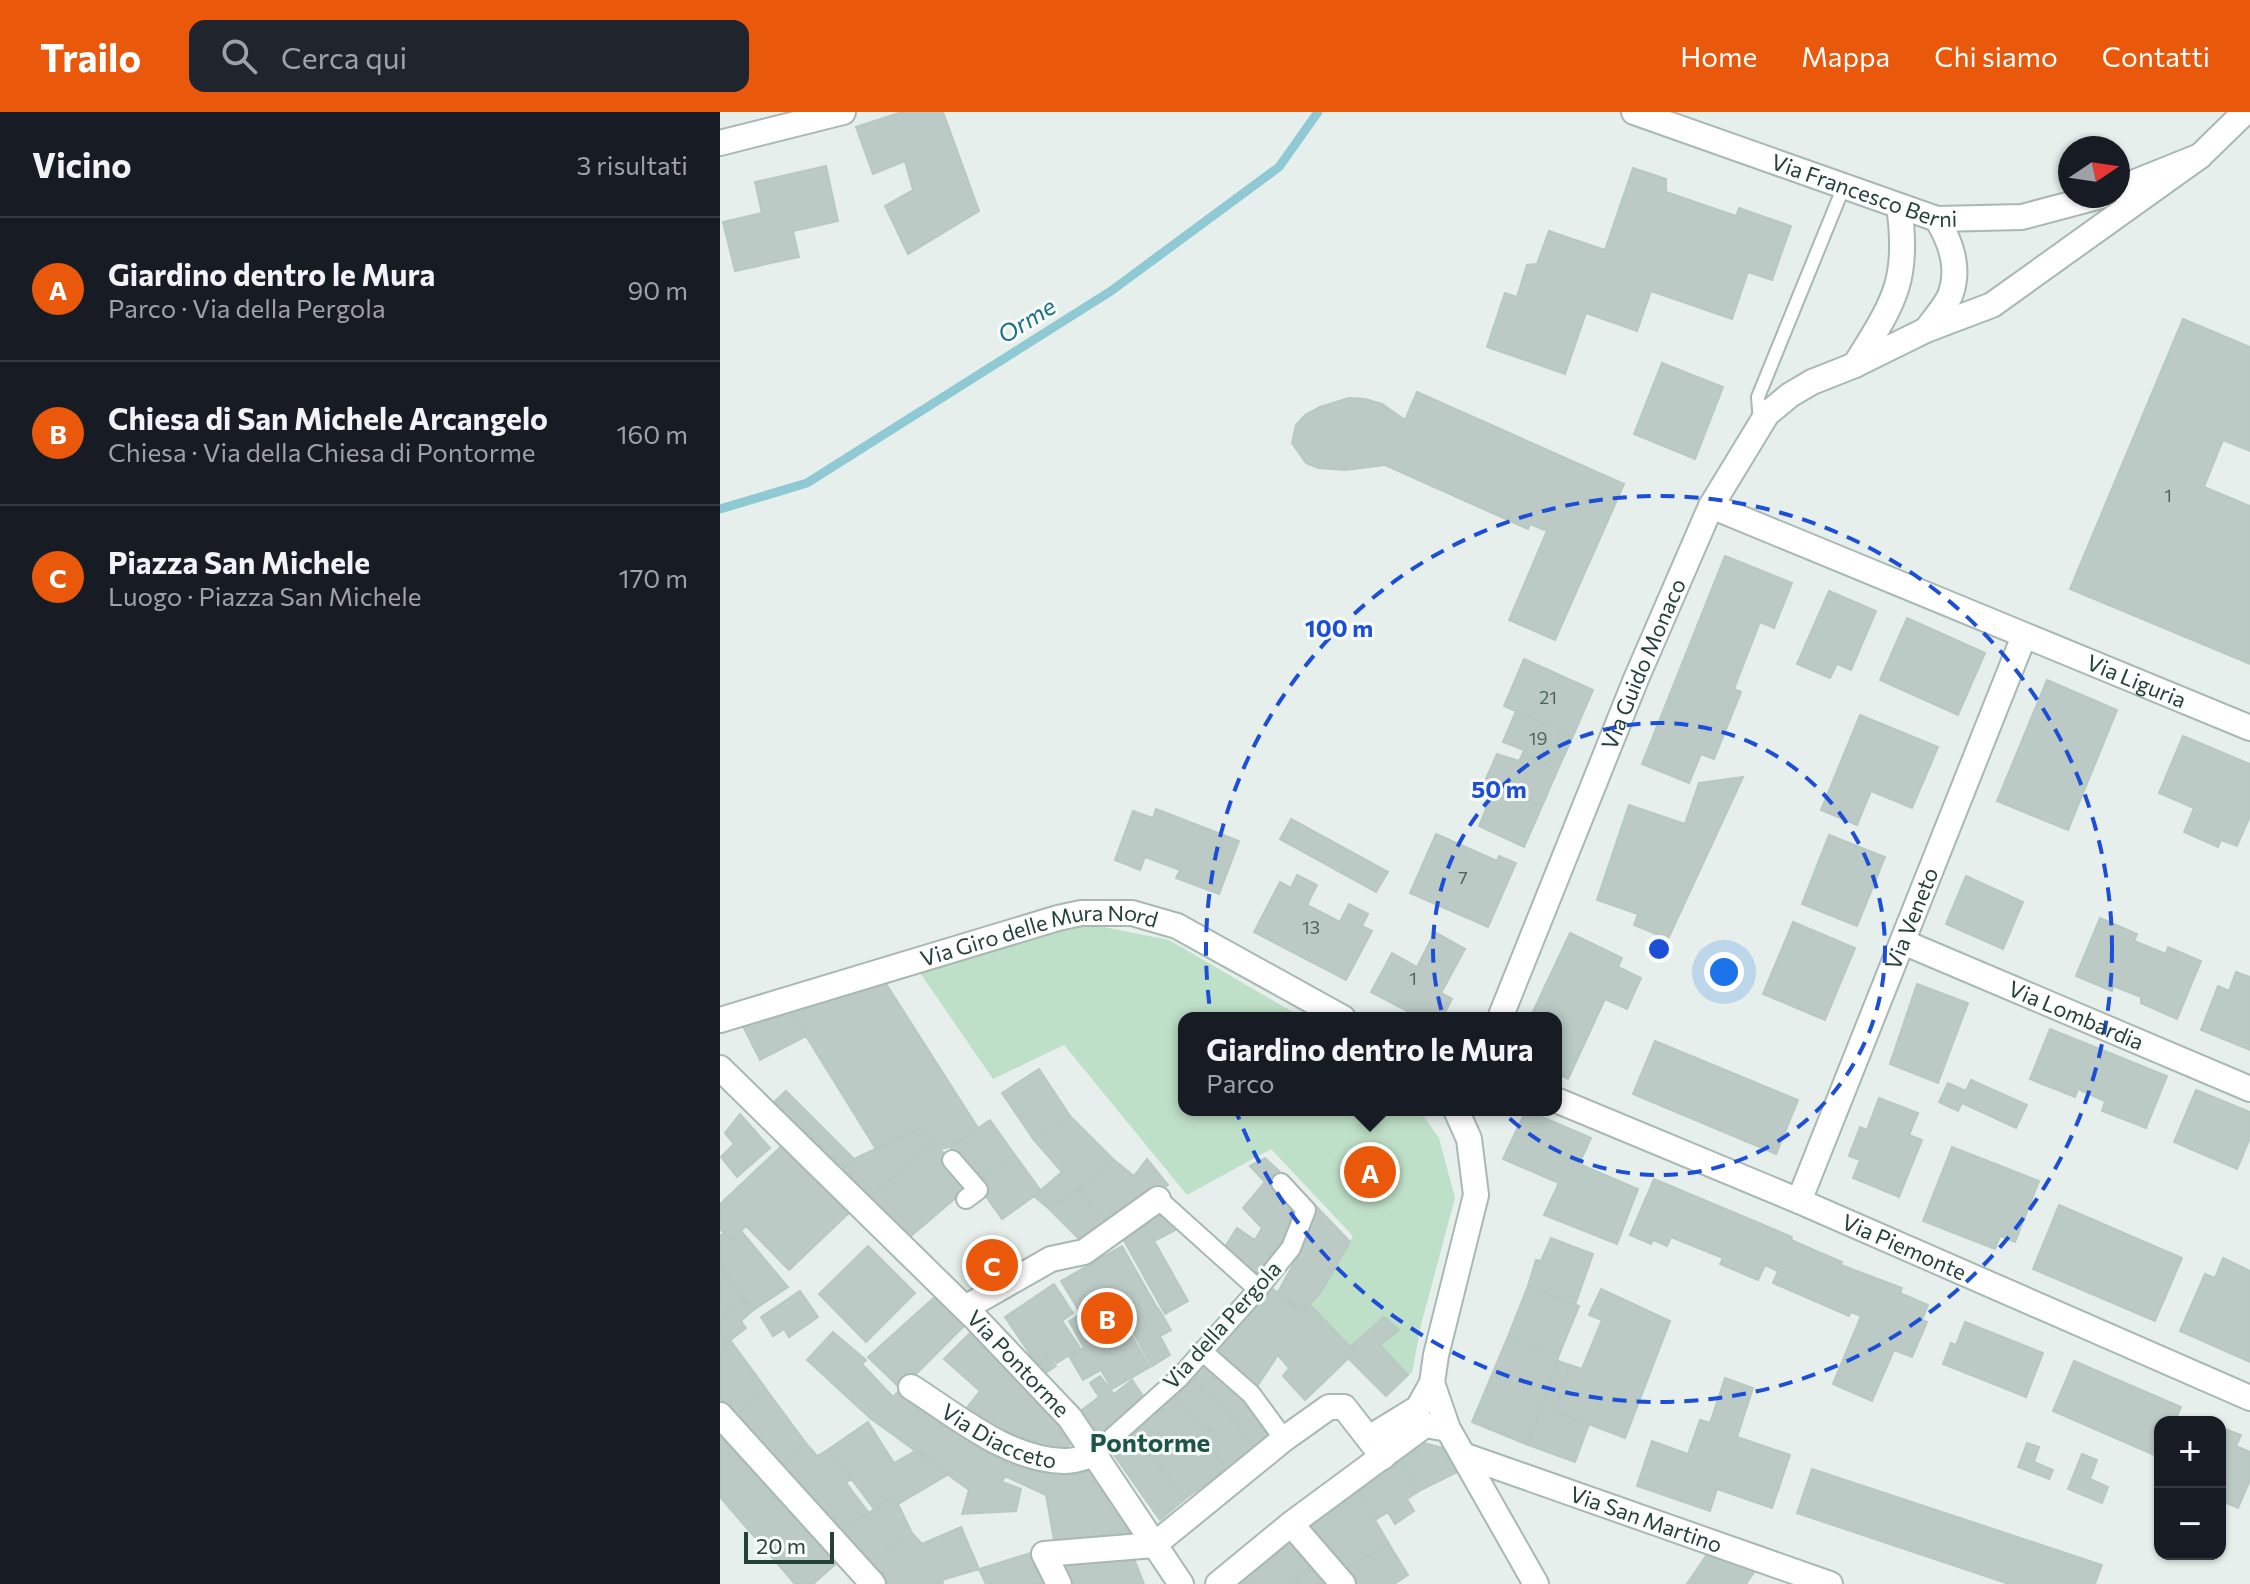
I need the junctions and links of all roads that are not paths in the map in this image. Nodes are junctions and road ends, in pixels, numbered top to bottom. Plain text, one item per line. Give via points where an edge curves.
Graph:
1 (843, 112) edge
2 (1634, 112) edge
3 (2245, 112) edge
4 (720, 143) edge
5 (2200, 156) junction
6 (2130, 184) edge
7 (1844, 186) junction
8 (1899, 206) junction
9 (2058, 207) edge
10 (1937, 219) junction
11 (1926, 330) junction
12 (1855, 365) junction
13 (1761, 426) junction
14 (1711, 506) junction
15 (2024, 636) junction
16 (2250, 728) edge
17 (1903, 942) junction
18 (1332, 1012) edge
19 (1502, 1012) edge
20 (720, 1020) edge
21 (720, 1068) edge
22 (2250, 1089) edge
23 (1562, 1102) edge
24 (1459, 1116) edge
25 (952, 1160) dead end
26 (1281, 1183) dead end
27 (966, 1199) dead end
28 (1158, 1199) joint
29 (1799, 1201) junction
30 (1258, 1289) junction
31 (965, 1308) junction
32 (1202, 1351) junction
33 (1432, 1383) junction
34 (911, 1387) dead end
35 (2250, 1398) edge
36 (720, 1415) edge
37 (1448, 1429) junction
38 (1284, 1439) junction
39 (1376, 1448) junction
40 (1094, 1454) junction
41 (1463, 1455) junction
42 (1291, 1524) junction
43 (1154, 1545) junction
44 (873, 1584) edge
45 (1059, 1584) edge
46 (1181, 1584) edge
47 (1218, 1584) edge
48 (1343, 1584) edge
49 (1536, 1584) edge
50 (1830, 1584) edge

1 - 4 street
2 - 7 street, Via Francesco Berni
3 - 5 street
5 - 6 street
5 - 11 street, Via Guido Monaco via 1992,305
7 - 8 street, Via Francesco Berni
7 - 13 lane via 1758,397
8 - 10 street, Via Francesco Berni
8 - 12 street via 1899,287
9 - 10 street, Via Francesco Berni via 2022,217
10 - 11 street, Via Guido Monaco via 1952,244 1954,268 1951,293
11 - 12 street, Via Guido Monaco
12 - 13 street, Via Guido Monaco via 1790,395
13 - 14 street, Via Guido Monaco
14 - 15 street, Via Liguria
14 - 19 street, Via Guido Monaco
15 - 16 street, Via Liguria
15 - 17 street, Via Veneto
17 - 22 street, Via Lombardia
17 - 29 street, Via Veneto
18 - 20 street, Via Giro delle Mura Nord via 1177,926 1102,911 1058,918
21 - 31 street, Via Pontorme
23 - 29 street, Via Piemonte
24 - 33 street via 1469,1139 1476,1195
25 - 27 street via 978,1190
26 - 30 street, Via della Pergola via 1306,1210 1291,1248
28 - 30 street
28 - 31 street via 1084,1252 1029,1269
29 - 35 street, Via Piemonte
30 - 32 street, Via della Pergola
31 - 40 street, Via Pontorme via 1070,1418
32 - 38 street via 1251,1394
32 - 40 street, Via della Pergola
33 - 37 street
33 - 39 street via 1418,1408
34 - 40 street, Via Diacceto via 1027,1456 1066,1462
36 - 44 street
37 - 39 street via 1425,1425
37 - 41 street
38 - 39 street via 1329,1407 1344,1407
38 - 43 street
39 - 42 street
40 - 43 street, Via Pontorme
41 - 49 street
41 - 50 street, Via San Martino
42 - 47 street
42 - 48 street
43 - 45 street via 1044,1554
43 - 46 street, Via Pontorme

